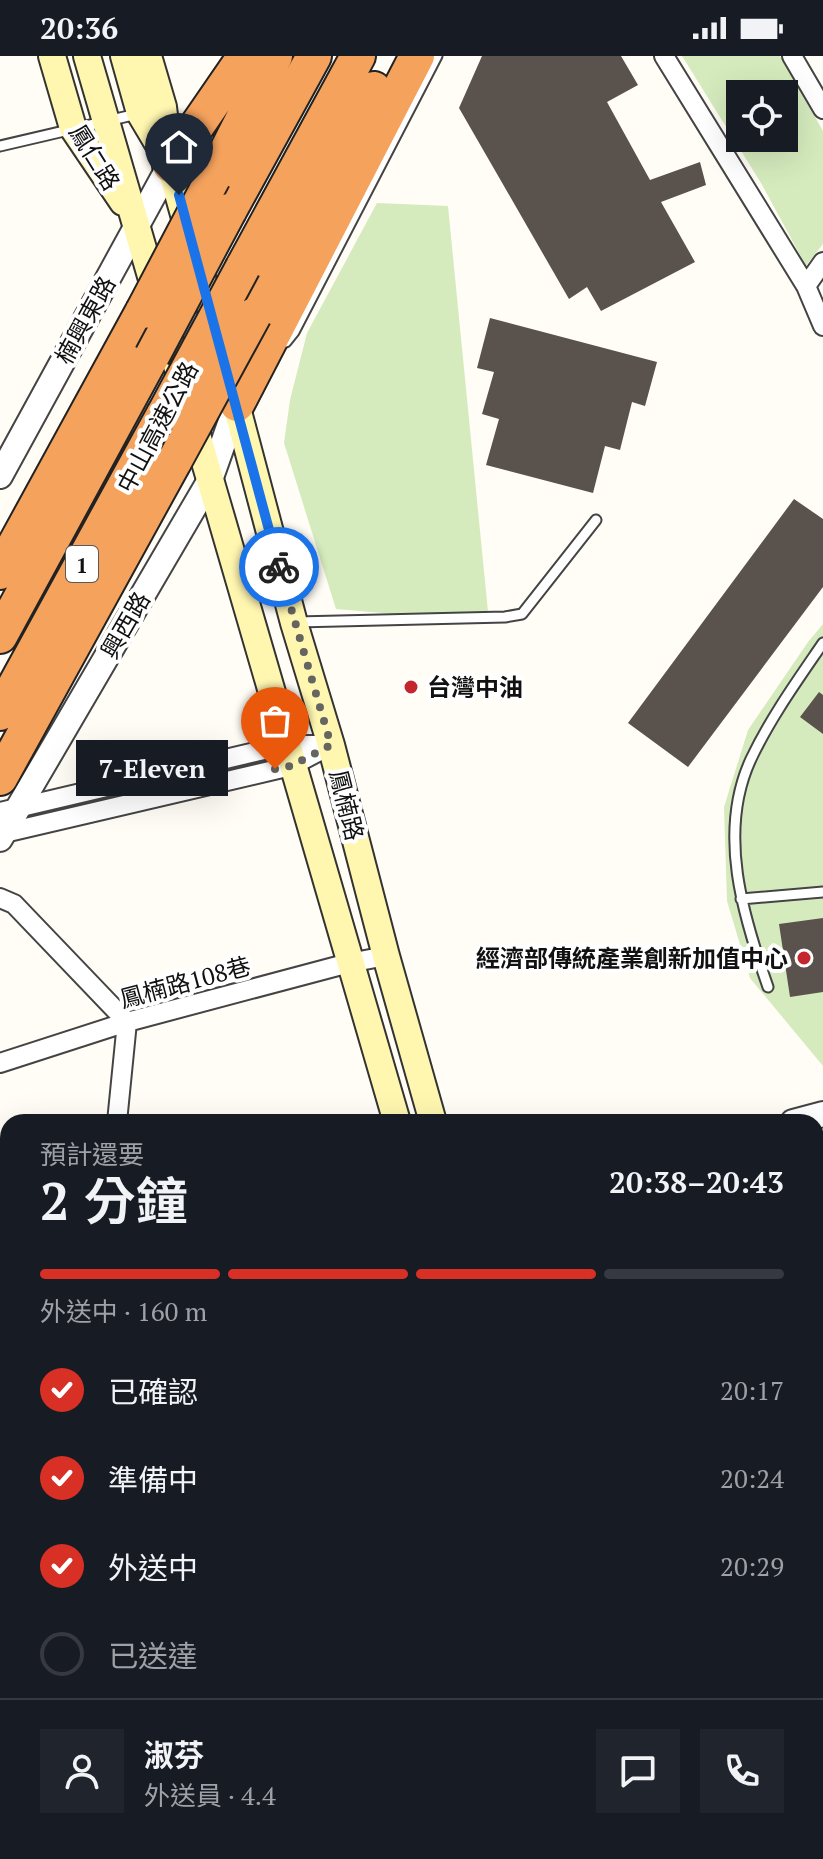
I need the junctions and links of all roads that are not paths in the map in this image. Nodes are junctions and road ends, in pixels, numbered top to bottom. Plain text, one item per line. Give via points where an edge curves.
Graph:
1 (52, 56) edge
2 (87, 56) edge
3 (124, 56) edge
4 (148, 56) edge
5 (245, 56) edge
6 (275, 56) edge
7 (314, 56) edge
8 (358, 56) edge
9 (391, 56) edge
10 (417, 56) edge
11 (437, 56) edge
12 (664, 56) edge
13 (792, 56) edge
14 (823, 109) edge
15 (152, 110) junction
16 (106, 120) junction
17 (73, 128) junction
18 (0, 146) edge
19 (170, 165) junction
20 (138, 224) junction
21 (823, 262) edge
22 (806, 286) junction
23 (823, 326) edge
24 (237, 404) junction
25 (0, 476) edge
26 (210, 480) junction
27 (596, 520) dead end
28 (0, 572) edge
29 (294, 623) junction
30 (0, 636) edge
31 (823, 643) edge
32 (0, 713) edge
33 (331, 745) junction
34 (288, 755) junction
35 (0, 778) edge
36 (4, 825) edge
37 (823, 892) edge
38 (0, 898) edge
39 (741, 899) junction
40 (386, 956) junction
41 (349, 963) junction
42 (768, 987) dead end
43 (127, 1022) junction
44 (0, 1063) edge
45 (118, 1114) edge
46 (395, 1114) edge
47 (431, 1114) edge

1 - 17 main road, 鳳仁路
2 - 16 main road, 鳳仁路
3 - 15 main road
4 - 15 main road
5 - 19 highway
6 - 28 highway, bridge
7 - 30 highway, 中山高速公路 / 1, bridge
8 - 32 highway, 中山高速公路 / 1, bridge
9 - 35 highway, bridge
10 - 24 highway
11 - 24 lane via 294,332
12 - 22 street
13 - 14 street
15 - 16 lane
15 - 19 main road
16 - 17 lane
16 - 20 main road, 鳳仁路
17 - 18 lane
17 - 20 main road, 鳳仁路
19 - 20 street, 楠興東路
19 - 24 main road, 鳳楠路
20 - 25 street, 楠興東路
20 - 26 main road, 鳳楠路
21 - 22 street
22 - 23 street
24 - 26 street, 興西路
24 - 29 main road, 鳳楠路
26 - 34 main road, 鳳楠路
26 - 36 street, 興西路
27 - 29 lane via 522,614
29 - 33 main road, 鳳楠路
31 - 39 lane via 777,710 750,762 740,795 734,852
33 - 34 street
33 - 40 main road, 鳳楠路
34 - 36 street
34 - 36 street
34 - 41 main road, 鳳楠路
37 - 39 lane
38 - 43 street via 14,904
39 - 42 lane
40 - 41 street, 鳳楠路108巷
40 - 47 main road, 鳳楠路
41 - 43 street, 鳳楠路108巷
41 - 46 main road, 鳳楠路
43 - 44 street, 鳳楠路108巷
43 - 45 street

